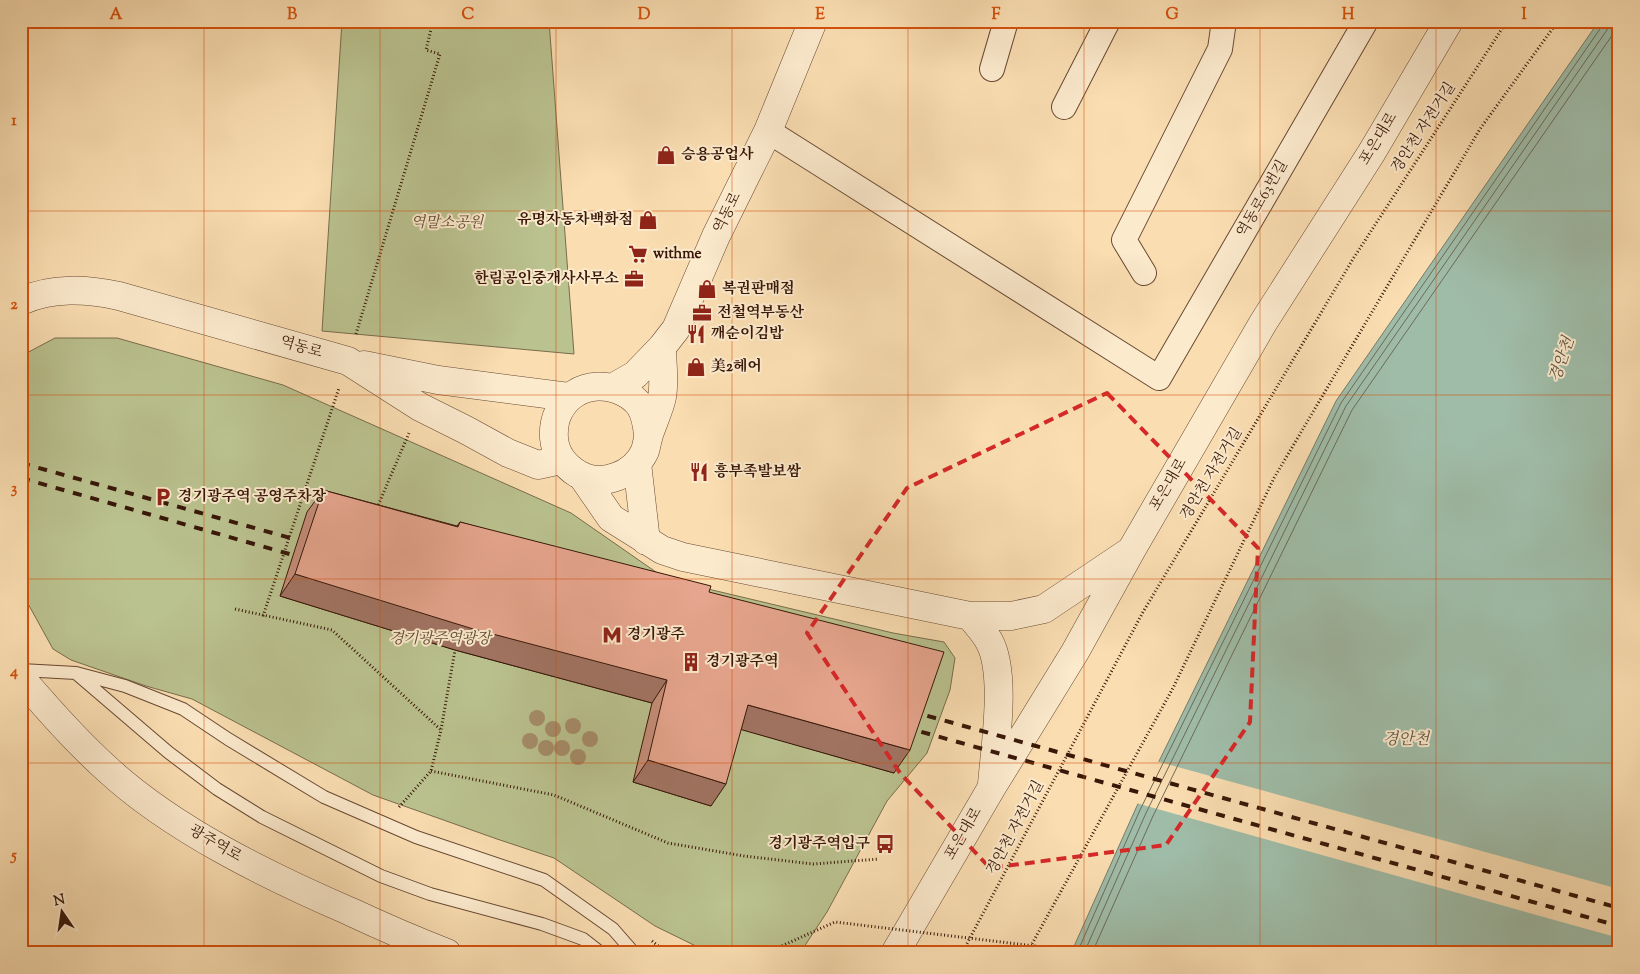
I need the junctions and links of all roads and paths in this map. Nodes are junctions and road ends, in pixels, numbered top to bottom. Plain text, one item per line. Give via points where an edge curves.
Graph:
1 (433, 21) edge
2 (813, 21) edge
3 (1006, 21) edge
4 (1108, 21) edge
5 (1224, 21) edge
6 (1366, 21) edge
7 (1507, 21) edge
8 (1558, 21) edge
9 (1445, 25) edge
10 (992, 70) dead end
11 (1064, 107) dead end
12 (768, 131) junction
13 (1144, 273) dead end
14 (21, 301) edge
15 (662, 347) junction
16 (348, 361) junction
17 (614, 387) junction
18 (569, 397) junction
19 (420, 407) junction
20 (648, 435) junction
21 (561, 460) junction
22 (637, 463) junction
23 (582, 476) junction
24 (376, 512) edge
25 (646, 541) junction
26 (1132, 549) junction
27 (236, 610) dead end
28 (263, 616) junction
29 (970, 616) junction
30 (455, 650) edge
31 (21, 670) edge
32 (76, 673) junction
33 (21, 678) edge
34 (441, 730) junction
35 (431, 771) junction
36 (992, 787) junction
37 (395, 811) dead end
38 (879, 859) dead end
39 (447, 953) edge
40 (601, 953) edge
41 (634, 953) edge
42 (766, 953) edge
43 (896, 953) edge
44 (962, 953) edge
45 (1027, 953) edge
46 (1094, 953) edge

1 - 16 path via 426,50 440,54
2 - 12 street, 역동로
3 - 10 street
4 - 11 street
5 - 13 street via 1220,49 1124,240
6 - 12 street, 역동로63번길 via 1159,378
7 - 44 path, 경안천 자전거길 via 1353,259 1143,612
8 - 45 path via 1480,129 1274,478 1172,688
9 - 26 street, 포은대로 via 1372,152 1263,323
12 - 15 street, 역동로 via 716,236 676,329
14 - 16 street, 역동로 via 49,292 93,290
15 - 17 street, 역동로 via 635,375
15 - 20 street via 663,396
16 - 18 street via 438,380
16 - 19 street, 역동로
16 - 28 path
17 - 18 street via 598,385
17 - 20 street via 640,405
18 - 21 street via 558,411 553,427 554,444
19 - 21 street, 역동로 via 530,462 538,464
19 - 24 path
20 - 22 street via 645,450
21 - 23 street
22 - 23 street via 612,479
22 - 25 street
23 - 25 street via 612,518
25 - 29 street via 683,557
26 - 29 street via 1044,609 1011,616
26 - 36 street, 포은대로 via 1076,652
27 - 28 path
28 - 34 path via 332,630
29 - 36 street via 990,641 997,663 999,691
30 - 34 path
31 - 32 lane
32 - 40 lane via 168,752 217,789 262,816 381,876 430,894 542,924 583,939
32 - 41 lane via 125,686 183,709 324,796 359,813 416,838 544,880 613,929
33 - 39 street, 광주역로 via 107,770 189,830 289,884
34 - 35 path
35 - 37 path
35 - 38 path via 554,794 668,843 813,864
36 - 43 street, 포은대로
42 - 46 path, bridge via 835,922

